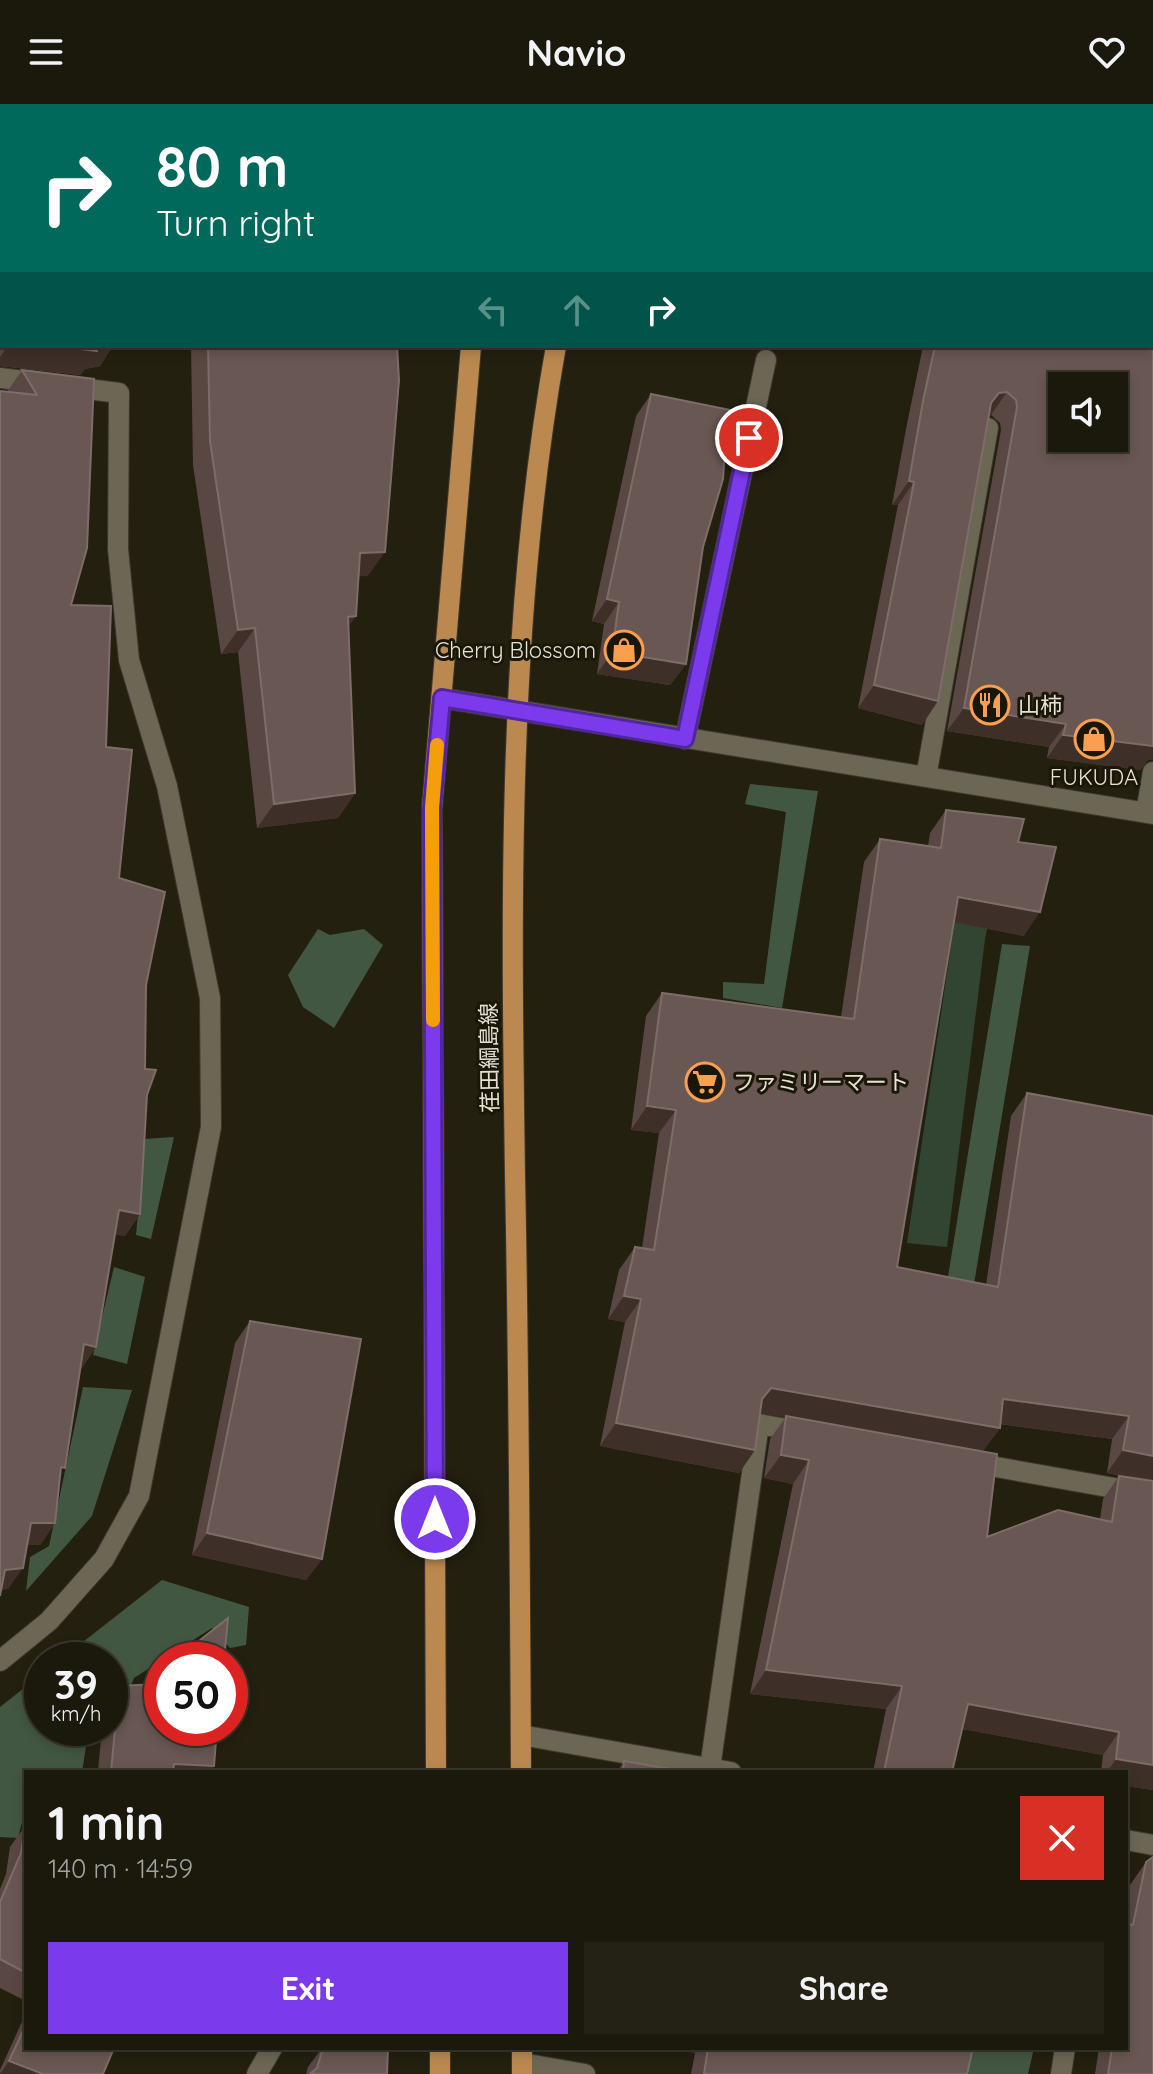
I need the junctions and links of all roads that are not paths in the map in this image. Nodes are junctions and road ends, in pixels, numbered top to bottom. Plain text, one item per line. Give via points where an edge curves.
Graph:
1 (471, 348) edge
2 (556, 348) edge
3 (766, 360) dead end
4 (0, 378) edge
5 (988, 428) edge
6 (442, 698) junction
7 (516, 711) junction
8 (685, 739) junction
9 (1153, 772) edge
10 (926, 777) junction
11 (1150, 814) edge
12 (820, 1435) edge
13 (941, 1457) edge
14 (1153, 1495) edge
15 (0, 1661) edge
16 (521, 1735) junction
17 (436, 1770) edge
18 (521, 1770) edge
19 (720, 1770) edge
20 (1128, 1840) edge
21 (1153, 1845) edge
22 (271, 2050) edge
23 (440, 2050) edge
24 (1065, 2050) edge
25 (522, 2062) edge
26 (257, 2074) edge
27 (440, 2074) edge
28 (585, 2074) edge
29 (1061, 2074) edge

1 - 6 main road
2 - 7 main road, 荏田綱島線 via 537,453
3 - 8 street
4 - 15 street via 119,393 118,549 129,660 167,786 210,998 211,1113 139,1496 104,1559 49,1621
5 - 10 street
6 - 7 street
6 - 17 main road via 432,808
7 - 8 street
7 - 16 main road, 荏田綱島線 via 511,938
8 - 10 street
9 - 11 street
10 - 11 street
12 - 19 street via 759,1424
13 - 14 street
16 - 18 main road, 荏田綱島線
16 - 19 street
20 - 21 street
22 - 26 street
23 - 27 main road
24 - 29 street
25 - 28 street

